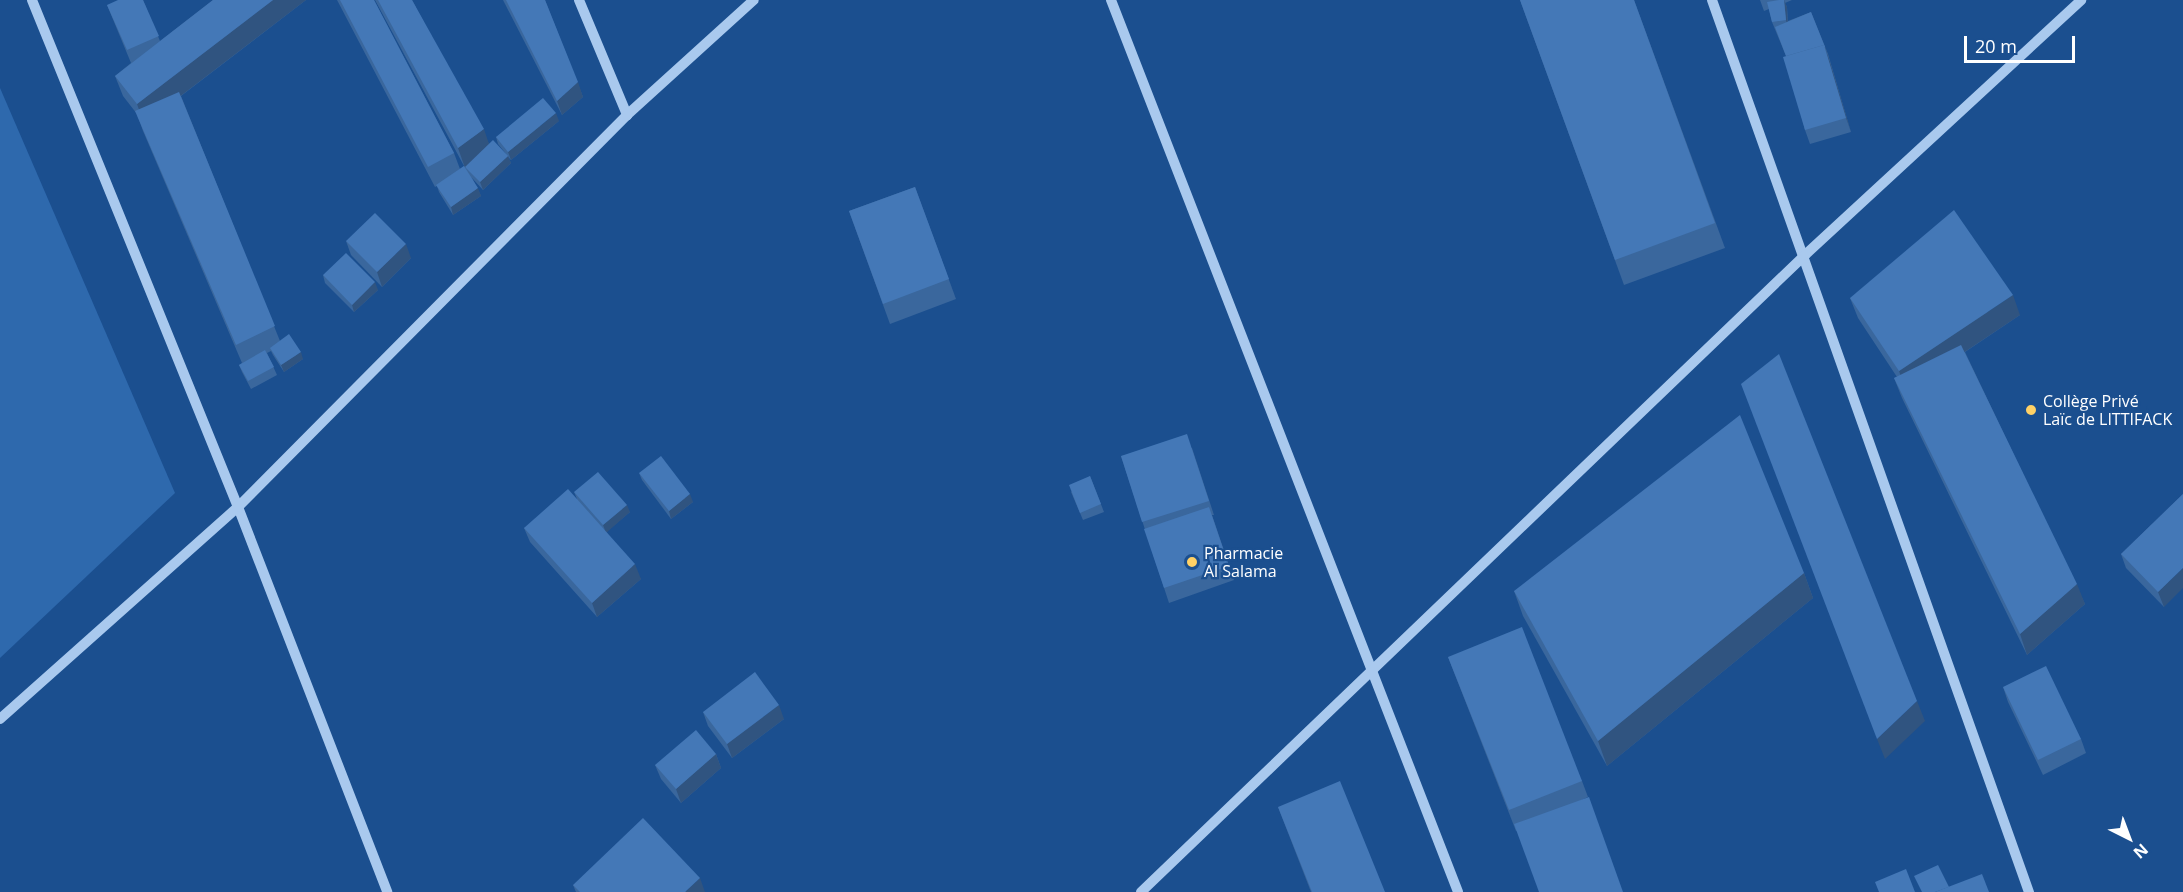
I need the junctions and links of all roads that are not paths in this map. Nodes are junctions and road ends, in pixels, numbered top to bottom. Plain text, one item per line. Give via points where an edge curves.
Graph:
1 (32, 0) edge
2 (579, 0) edge
3 (754, 0) edge
4 (1112, 0) edge
5 (1712, 0) edge
6 (2081, 0) edge
7 (627, 115) junction
8 (1805, 255) junction
9 (238, 507) junction
10 (1372, 670) junction
11 (0, 719) edge
12 (387, 892) edge
13 (1141, 892) edge
14 (1458, 892) edge
15 (2029, 892) edge

1 - 9 street
2 - 7 street
3 - 7 street
4 - 10 street
5 - 8 street
6 - 8 street
7 - 9 street
8 - 10 street
8 - 15 street
9 - 11 street
9 - 12 street
10 - 13 street
10 - 14 street

